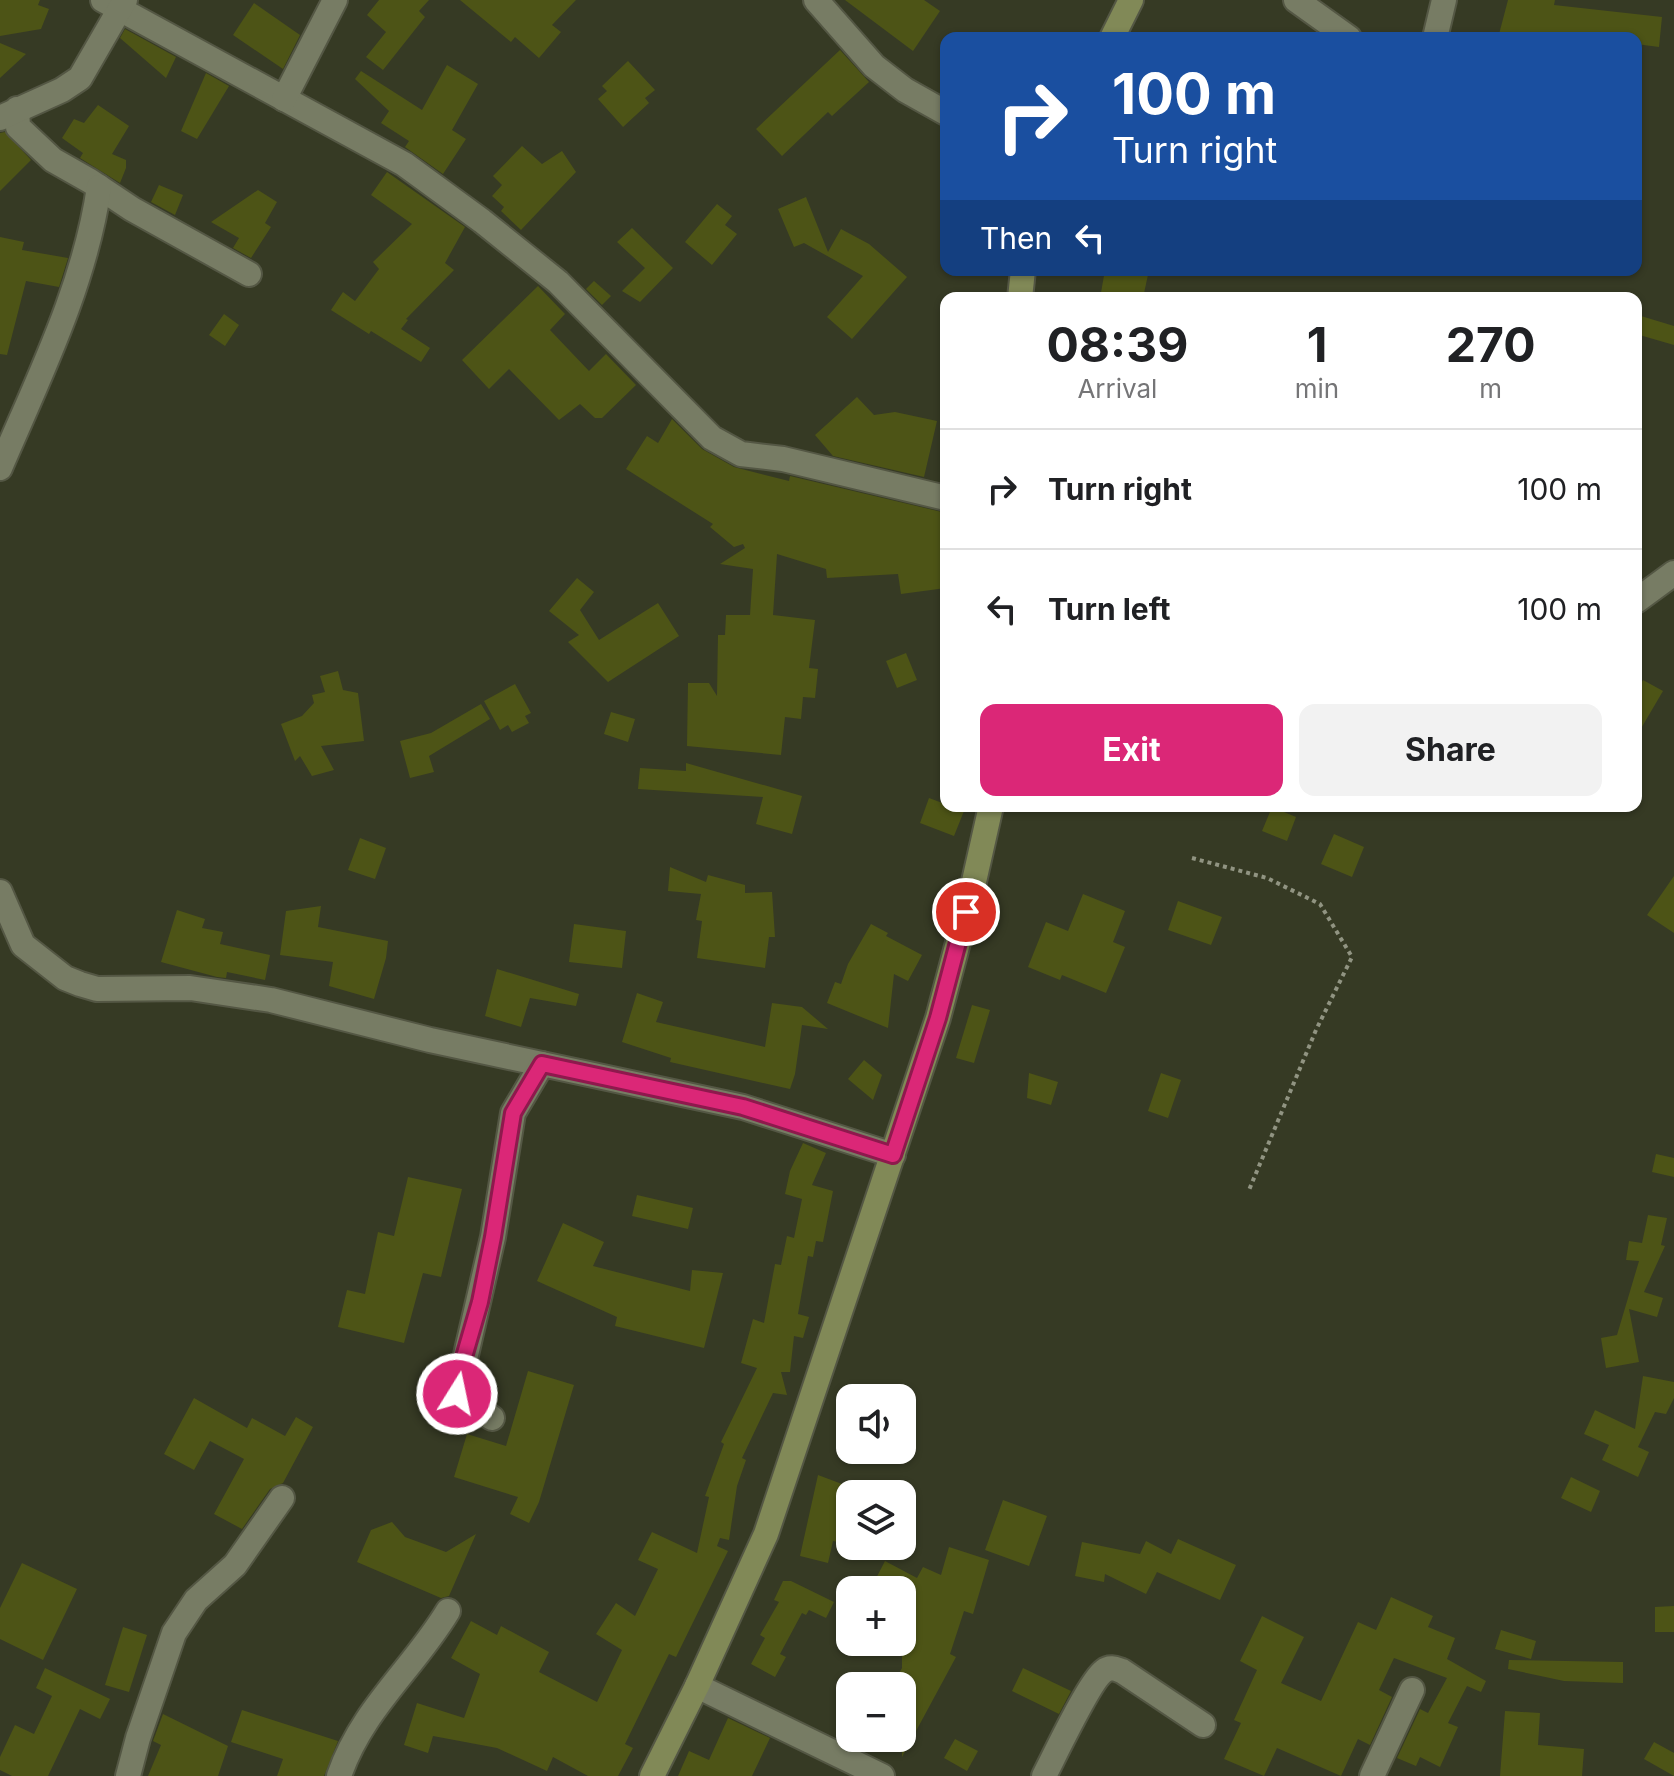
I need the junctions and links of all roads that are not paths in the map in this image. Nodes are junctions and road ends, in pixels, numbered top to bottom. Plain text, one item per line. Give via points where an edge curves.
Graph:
1 (335, 0) edge
2 (816, 0) edge
3 (1131, 0) edge
4 (1296, 0) edge
5 (1444, 0) edge
6 (116, 3) edge
7 (1115, 32) edge
8 (1341, 32) edge
9 (1436, 32) edge
10 (284, 99) junction
11 (940, 110) edge
12 (9, 114) edge
13 (99, 187) junction
14 (249, 274) dead end
15 (0, 468) edge
16 (940, 497) edge
17 (1672, 576) edge
18 (1642, 597) edge
19 (990, 812) edge
20 (0, 892) edge
21 (11, 944) edge
22 (542, 1064) junction
23 (893, 1155) junction
24 (492, 1418) dead end
25 (282, 1498) dead end
26 (448, 1611) dead end
27 (697, 1686) junction
28 (1412, 1690) dead end
29 (1203, 1725) dead end
30 (128, 1776) edge
31 (339, 1776) edge
32 (652, 1776) edge
33 (882, 1776) edge
34 (1044, 1776) edge
35 (1372, 1776) edge

1 - 10 street
2 - 11 street via 874,66
3 - 7 street
4 - 8 street
5 - 9 street
6 - 10 street
6 - 12 street via 80,78
10 - 16 street via 404,164 482,221 558,282 712,438 741,454
12 - 13 street via 53,160
13 - 14 street
13 - 15 street via 76,287
17 - 18 street
19 - 23 street via 938,1018
20 - 21 street
21 - 22 street via 65,978 97,989 190,988 271,1000
22 - 23 street via 743,1107
22 - 24 street via 513,1113 493,1237 457,1394
23 - 27 street via 766,1534
25 - 30 street via 235,1565 196,1600 174,1633
26 - 31 street via 371,1711
27 - 32 street
27 - 33 street
28 - 35 street
29 - 34 street via 1112,1668 1092,1686

